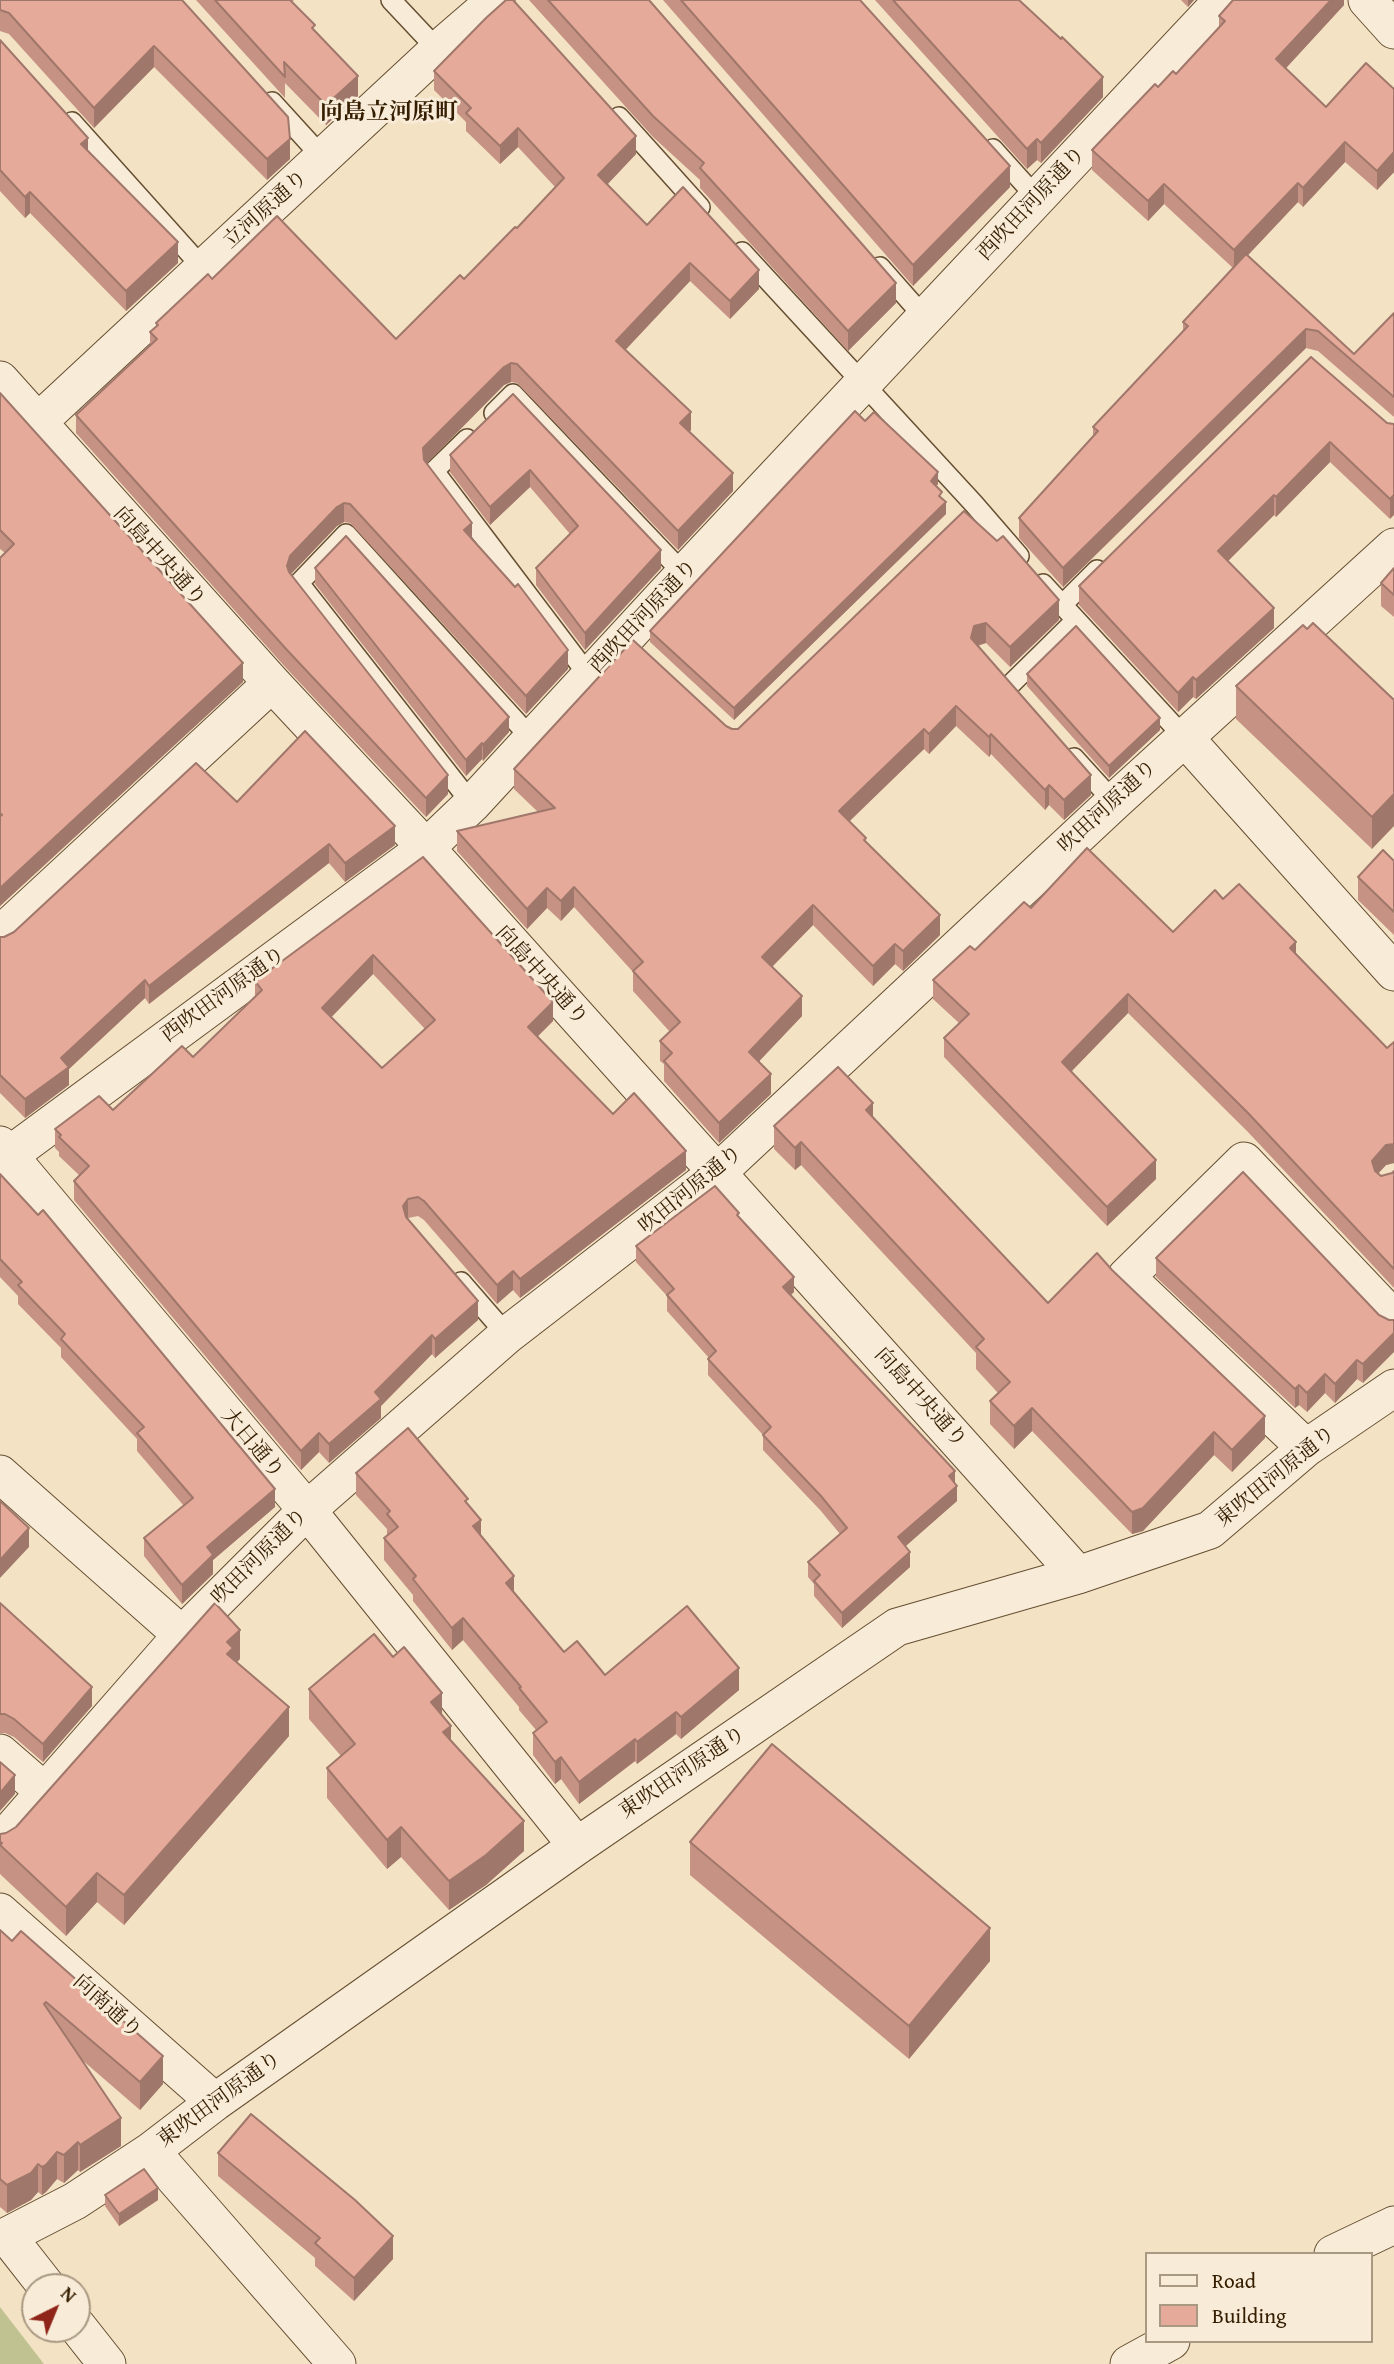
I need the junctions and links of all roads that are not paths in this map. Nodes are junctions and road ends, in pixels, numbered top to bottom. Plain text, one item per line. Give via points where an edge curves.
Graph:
1 (391, 0) edge
2 (496, 0) edge
3 (1223, 0) edge
4 (1367, 0) edge
5 (1394, 30) edge
6 (438, 50) junction
7 (260, 89) edge
8 (605, 102) edge
9 (55, 104) edge
10 (984, 139) edge
11 (323, 158) junction
12 (1037, 198) junction
13 (871, 256) edge
14 (202, 267) junction
15 (925, 318) junction
16 (0, 380) edge
17 (863, 386) junction
18 (38, 422) junction
19 (1394, 547) edge
20 (1111, 556) edge
21 (684, 574) junction
22 (1062, 605) junction
23 (1076, 621) junction
24 (589, 676) junction
25 (272, 683) junction
26 (1010, 685) edge
27 (1184, 737) junction
28 (531, 738) junction
29 (1062, 743) edge
30 (1114, 802) junction
31 (472, 804) junction
32 (426, 848) junction
33 (0, 936) edge
34 (1394, 972) edge
35 (3, 1153) edge
36 (718, 1172) junction
37 (448, 1267) edge
38 (1394, 1319) edge
39 (507, 1335) junction
40 (1394, 1388) edge
41 (1306, 1448) junction
42 (0, 1474) edge
43 (307, 1510) junction
44 (1078, 1575) junction
45 (182, 1635) junction
46 (0, 1753) edge
47 (45, 1792) junction
48 (0, 1843) edge
49 (577, 1846) junction
50 (0, 1912) edge
51 (215, 2102) junction
52 (151, 2151) junction
53 (1394, 2225) edge
54 (3, 2237) edge
55 (1337, 2252) edge
56 (35, 2273) edge
57 (90, 2343) edge
58 (1167, 2343) edge
59 (107, 2364) edge
60 (337, 2364) edge
61 (1129, 2364) edge

1 - 6 lane
2 - 6 street, 立河原通り
3 - 12 street, 西吹田河原通り
4 - 5 street
6 - 11 street, 立河原通り
7 - 11 lane
8 - 17 lane
9 - 14 lane
10 - 12 lane
11 - 14 street, 立河原通り
12 - 15 street, 西吹田河原通り
13 - 15 lane
14 - 18 street, 立河原通り
15 - 17 street, 西吹田河原通り
16 - 18 street, 向島中央通り
17 - 21 street, 西吹田河原通り
17 - 22 lane via 969,509
18 - 25 street, 向島中央通り
19 - 27 street, 吹田河原通り
20 - 22 lane
21 - 24 street, 西吹田河原通り via 631,641
21 - 24 lane via 513,394 434,471
22 - 23 lane
23 - 26 lane
23 - 27 lane
24 - 28 street, 西吹田河原通り
25 - 32 street, 向島中央通り
25 - 33 street
27 - 30 street, 吹田河原通り
27 - 34 street
28 - 31 street, 西吹田河原通り
28 - 31 lane via 346,534 299,583
29 - 30 lane
30 - 36 street, 吹田河原通り
31 - 32 street, 西吹田河原通り
32 - 35 street, 西吹田河原通り
32 - 36 street, 向島中央通り
35 - 43 street, 大日通り
36 - 39 street, 吹田河原通り
36 - 44 street, 向島中央通り
37 - 39 lane
38 - 41 street via 1244,1161 1126,1277
39 - 43 street, 吹田河原通り
40 - 41 street, 東吹田河原通り
41 - 44 street, 東吹田河原通り via 1210,1530
42 - 45 street
43 - 45 street, 吹田河原通り
43 - 49 street, 大日通り
44 - 49 street, 東吹田河原通り via 897,1626
45 - 47 street, 吹田河原通り
46 - 47 street
47 - 48 street, 吹田河原通り
49 - 51 street, 東吹田河原通り
50 - 51 street, 向南通り
51 - 52 street, 東吹田河原通り
52 - 54 street, 東吹田河原通り via 75,2201
52 - 60 street
53 - 55 street
54 - 56 street
57 - 59 street
58 - 61 street

